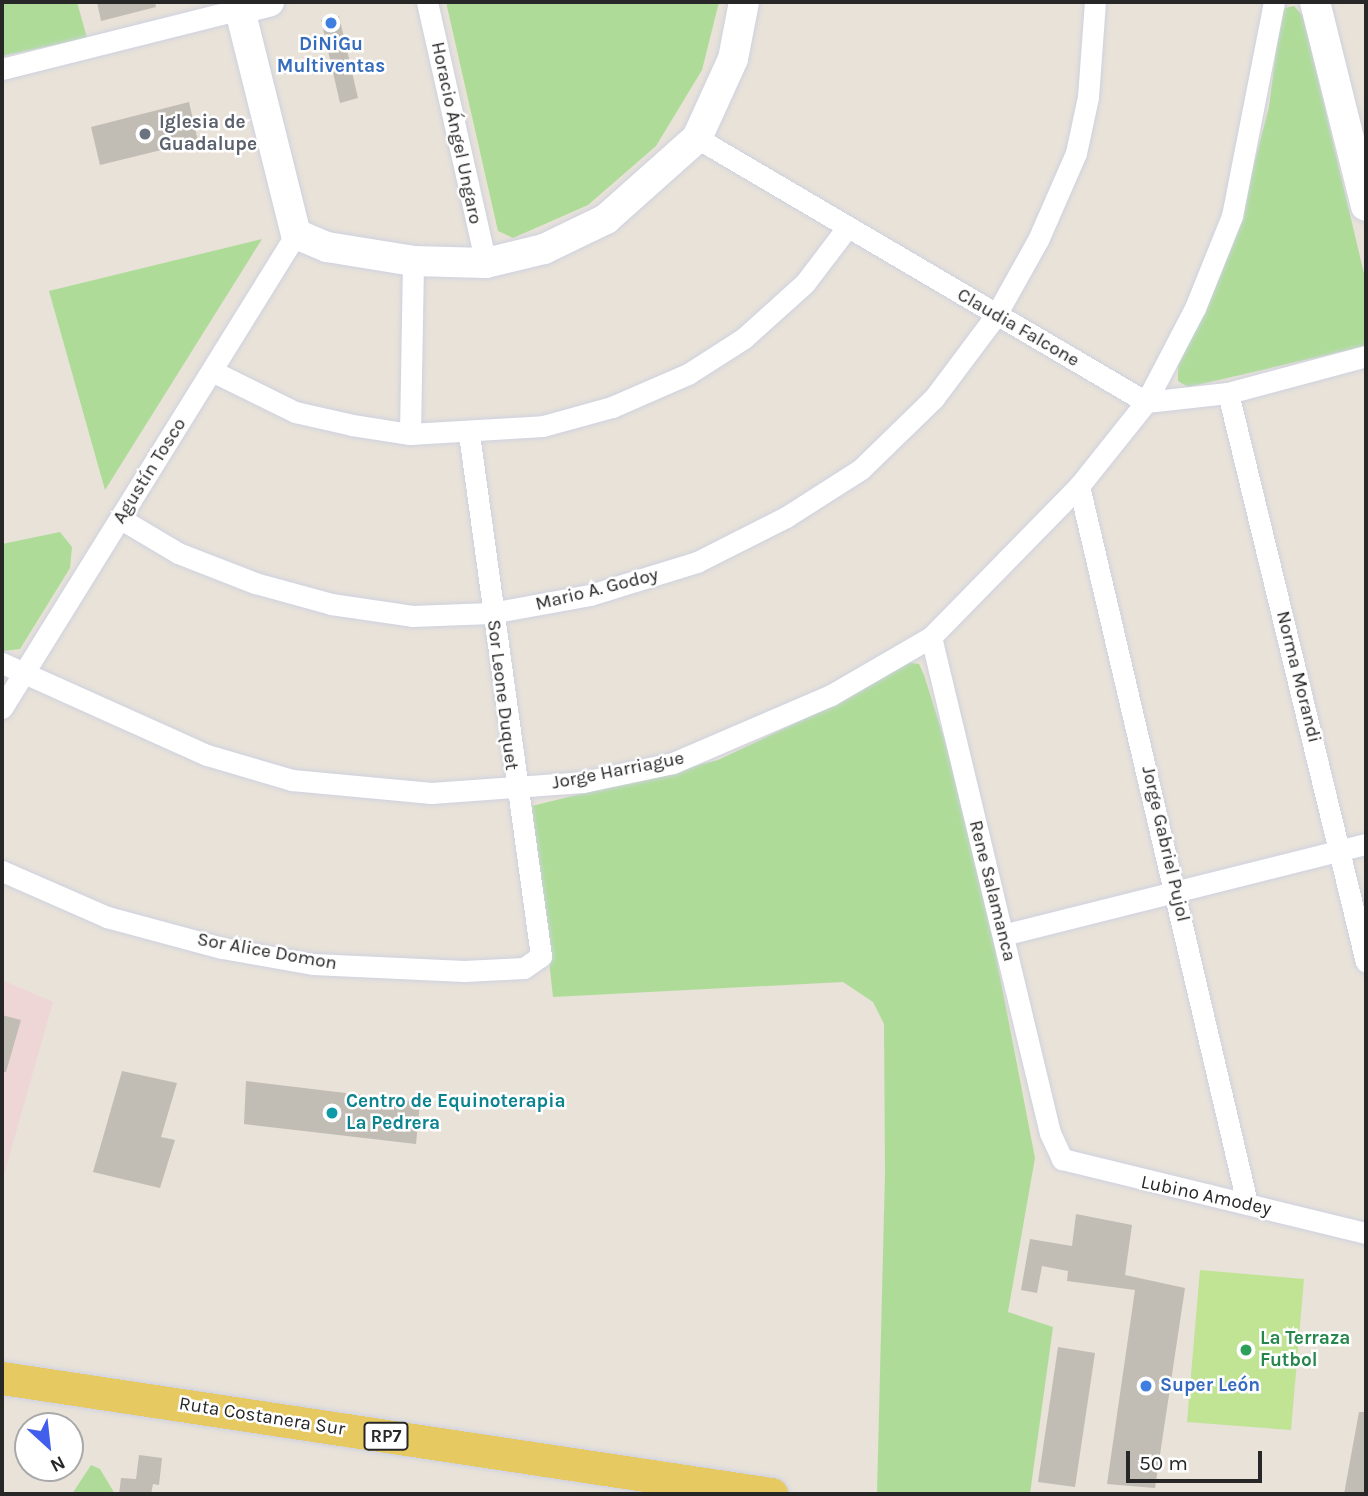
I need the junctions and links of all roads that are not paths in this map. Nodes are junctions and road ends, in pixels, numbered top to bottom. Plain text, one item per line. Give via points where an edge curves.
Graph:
1 (427, 2) edge
2 (744, 2) edge
3 (1095, 2) edge
4 (1274, 2) edge
5 (1315, 2) edge
6 (249, 4) edge
7 (2, 69) edge
8 (697, 138) junction
9 (1366, 206) edge
10 (846, 229) junction
11 (296, 234) junction
12 (413, 261) junction
13 (486, 263) junction
14 (996, 315) junction
15 (1366, 355) edge
16 (212, 371) junction
17 (1228, 393) junction
18 (1146, 402) junction
19 (410, 434) junction
20 (469, 434) junction
21 (1079, 486) junction
22 (121, 519) junction
23 (491, 612) junction
24 (931, 636) junction
25 (2, 663) edge
26 (20, 675) junction
27 (2, 708) edge
28 (515, 789) junction
29 (1366, 844) edge
30 (1340, 850) junction
31 (2, 870) edge
32 (1176, 892) junction
33 (1003, 935) junction
34 (541, 956) joint
35 (1366, 962) edge
36 (1054, 1146) joint
37 (1247, 1203) junction
38 (1366, 1233) edge
39 (2, 1378) edge
40 (2, 1397) edge
41 (650, 1494) edge
42 (771, 1494) edge

1 - 13 street, Horacio Ángel Ungaro
2 - 8 street via 733,59
3 - 14 street, Mario A. Godoy via 1088,97 1076,153 1038,240
4 - 18 street, Jorge Harriague via 1232,216 1195,308
5 - 9 street
6 - 7 street
6 - 11 street
8 - 10 street, Claudia Falcone
8 - 13 street via 606,219 544,249
10 - 14 street, Claudia Falcone
10 - 20 street via 774,313 688,374 612,407 543,426
11 - 12 street via 327,247
11 - 16 street, Agustín Tosco
12 - 13 street
12 - 19 street
14 - 18 street, Claudia Falcone
14 - 23 street, Mario A. Godoy via 934,398 870,460 786,517 649,579
15 - 17 street
16 - 19 street via 295,412
16 - 22 street, Agustín Tosco
17 - 18 street
17 - 30 street, Norma Morandi
18 - 21 street, Jorge Harriague
19 - 20 street
20 - 23 street, Sor Leone Duquet
21 - 24 street, Jorge Harriague
21 - 32 street, Jorge Gabriel Pujol
22 - 23 street, Mario A. Godoy via 178,553 331,604 412,616
22 - 26 street, Agustín Tosco
23 - 28 street, Sor Leone Duquet
24 - 28 street, Jorge Harriague via 831,695 711,750 633,772
24 - 33 street, Rene Salamanca
25 - 26 street, Jorge Harriague
26 - 27 street, Agustín Tosco
26 - 28 street, Jorge Harriague via 207,755 292,780 431,793
28 - 34 street, Sor Leone Duquet
29 - 30 street
30 - 32 street
30 - 35 street, Norma Morandi
31 - 34 street, Sor Alice Domon via 107,917 222,948 313,964 464,971 524,968
32 - 33 street
32 - 37 street, Jorge Gabriel Pujol
33 - 36 street, Rene Salamanca
36 - 37 street, Lubino Amodey via 1078,1168
37 - 38 street, Lubino Amodey
39 - 42 main road, Ruta Costanera Sur / RP7
40 - 41 main road, Ruta Costanera Sur / RP7

